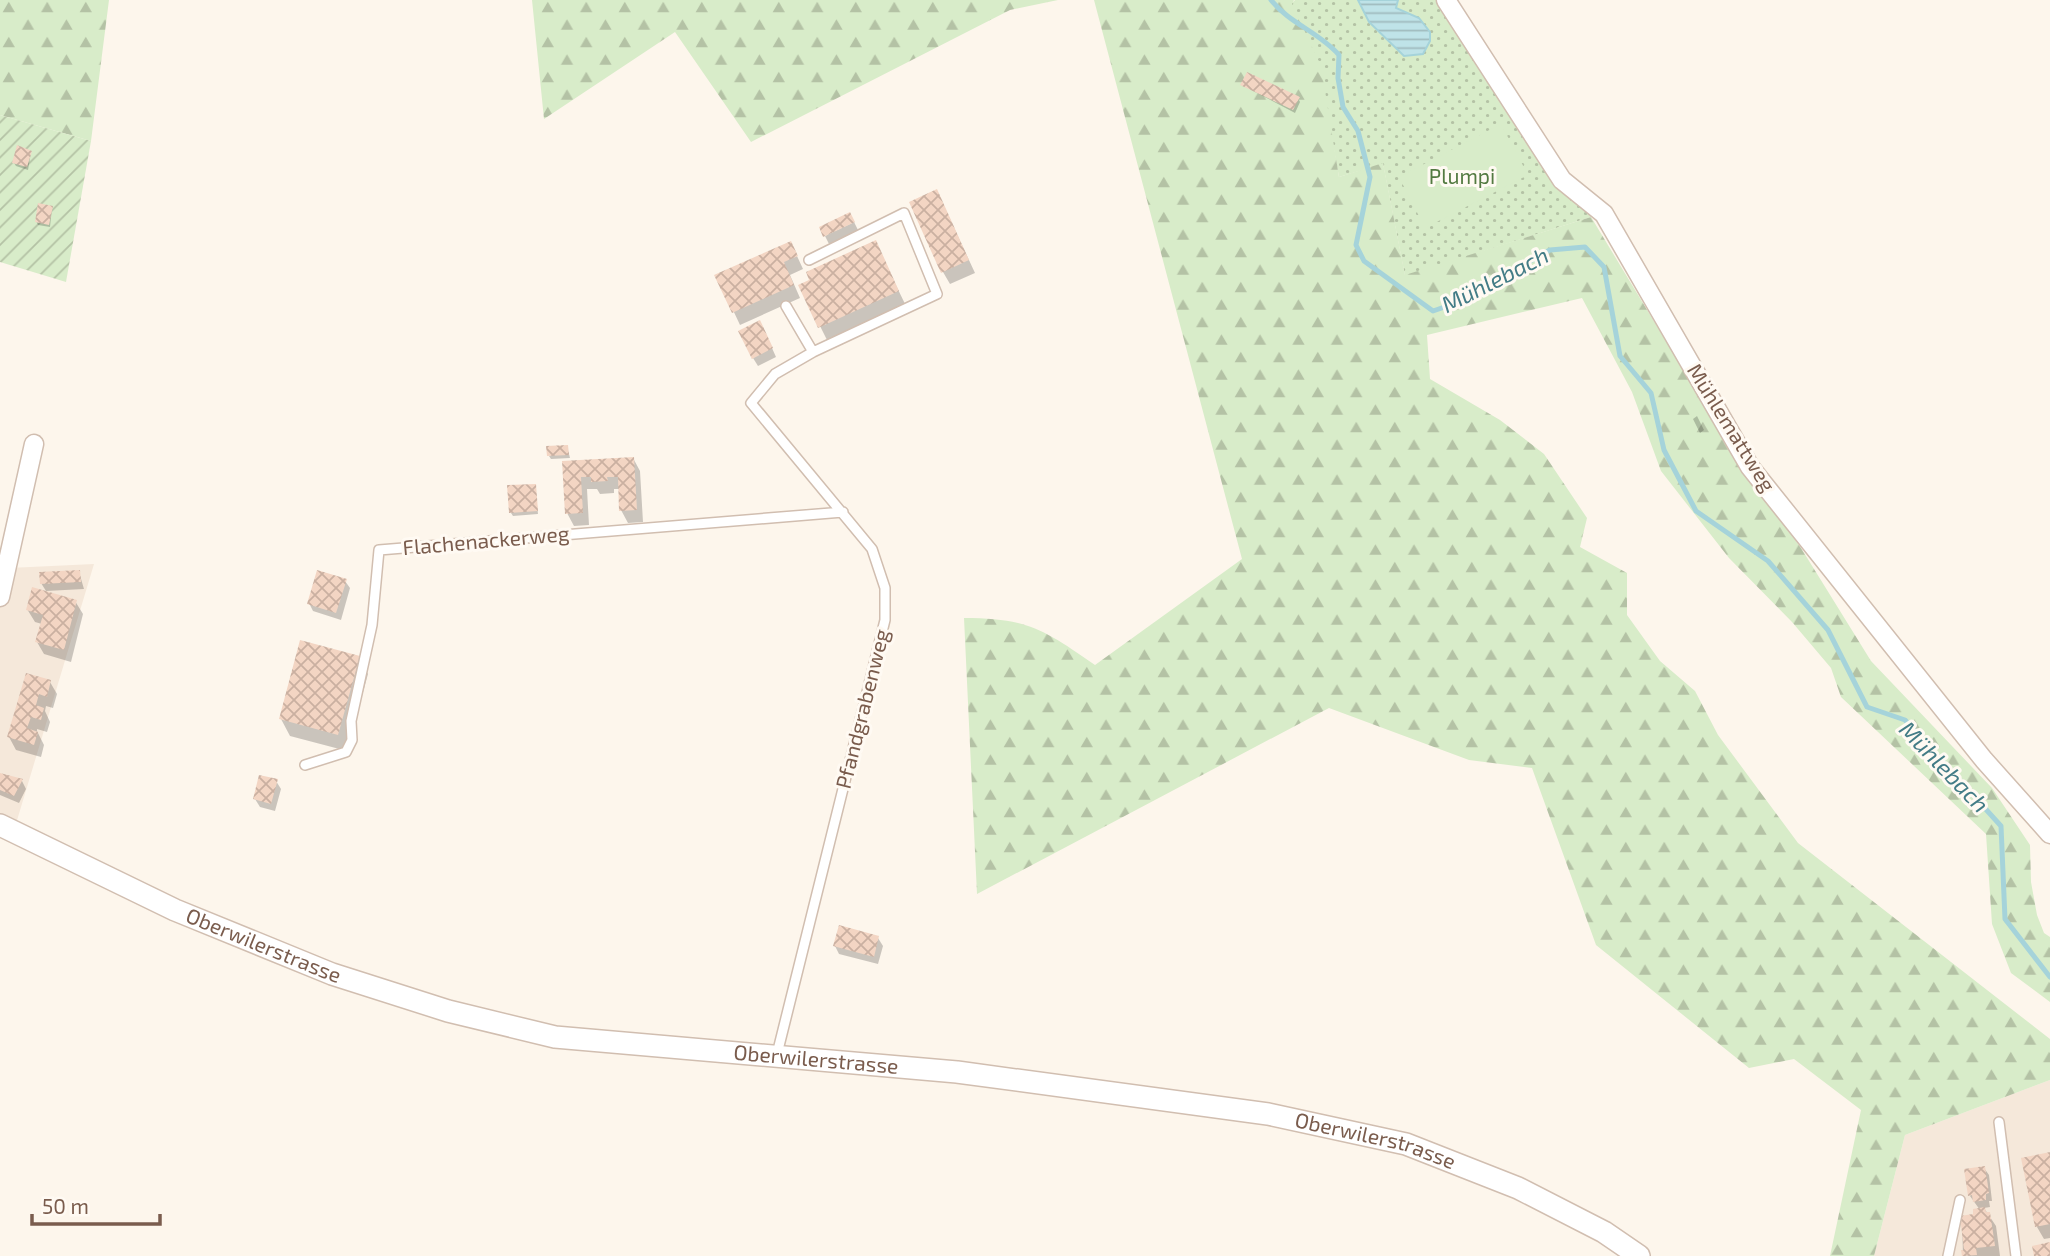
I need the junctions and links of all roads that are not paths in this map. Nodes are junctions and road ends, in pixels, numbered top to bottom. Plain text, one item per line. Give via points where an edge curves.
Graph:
1 (1446, 0) edge
2 (809, 260) dead end
3 (786, 306) dead end
4 (813, 352) junction
5 (34, 444) dead end
6 (843, 512) junction
7 (0, 597) edge
8 (305, 765) dead end
9 (0, 825) edge
10 (2050, 834) edge
11 (777, 1054) junction
12 (1999, 1122) dead end
13 (1959, 1200) dead end
14 (1639, 1256) edge
15 (1948, 1256) edge
16 (2016, 1256) edge

1 - 10 street, Mühlemattweg via 1562,180 1604,214 1750,467 1983,760
2 - 4 lane via 904,212 937,294
3 - 4 lane
4 - 6 lane, Pfandgrabenweg via 775,374 751,403
5 - 7 street
6 - 8 lane, Flachenackerweg via 379,550 376,597 351,721 352,740 346,752
6 - 11 lane, Pfandgrabenweg via 872,549 881,569 885,620
9 - 11 street, Oberwilerstrasse via 223,930 331,974 448,1012 555,1037
11 - 14 street, Oberwilerstrasse via 957,1072 1268,1114 1406,1143 1518,1188 1604,1232
12 - 16 lane
13 - 15 lane

